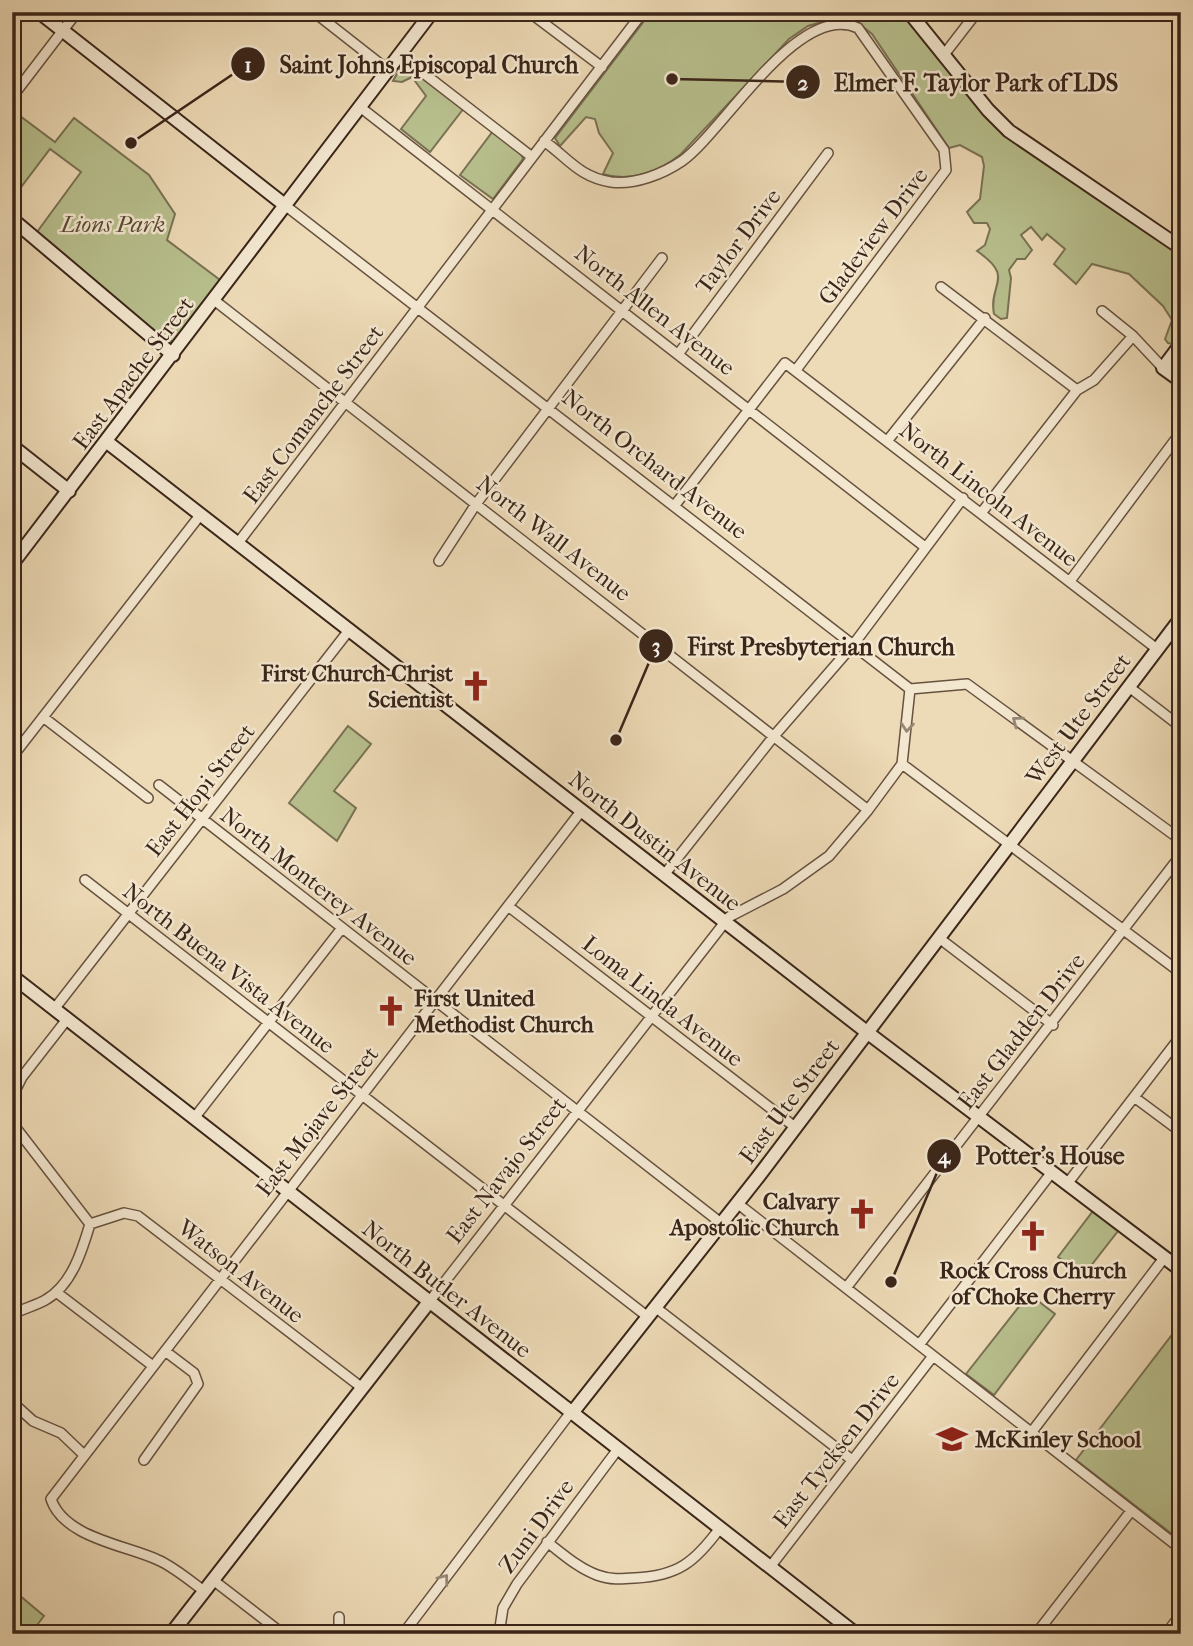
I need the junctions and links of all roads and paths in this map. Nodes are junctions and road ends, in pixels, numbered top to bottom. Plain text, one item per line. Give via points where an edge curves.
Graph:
1 (39, 12) edge
2 (77, 12) edge
3 (314, 12) edge
4 (432, 12) edge
5 (529, 12) edge
6 (643, 12) edge
7 (909, 12) edge
8 (977, 12) edge
9 (63, 31) junction
10 (400, 55) junction
11 (943, 56) junction
12 (602, 67) junction
13 (388, 70) junction
14 (12, 97) edge
15 (360, 107) junction
16 (544, 141) junction
17 (828, 153) dead end
18 (532, 157) junction
19 (286, 206) junction
20 (493, 209) junction
21 (12, 219) edge
22 (1181, 248) edge
23 (662, 258) dead end
24 (941, 287) dead end
25 (214, 300) junction
26 (418, 308) junction
27 (624, 310) junction
28 (1102, 311) dead end
29 (985, 318) junction
30 (1133, 336) junction
31 (1181, 344) edge
32 (679, 352) junction
33 (173, 355) junction
34 (1163, 368) junction
35 (796, 370) junction
36 (1181, 381) edge
37 (1077, 390) junction
38 (346, 403) junction
39 (749, 408) junction
40 (550, 409) junction
41 (1181, 432) edge
42 (888, 440) junction
43 (107, 442) junction
44 (12, 446) edge
45 (69, 491) junction
46 (962, 498) junction
47 (476, 504) junction
48 (675, 505) junction
49 (982, 512) junction
50 (201, 514) junction
51 (239, 544) junction
52 (925, 547) junction
53 (439, 561) dead end
54 (12, 564) edge
55 (1070, 581) junction
56 (1181, 618) edge
57 (350, 629) junction
58 (853, 645) junction
59 (1157, 649) junction
60 (1129, 687) junction
61 (910, 689) junction
62 (43, 717) junction
63 (1181, 727) edge
64 (774, 736) junction
65 (12, 757) edge
66 (1072, 762) junction
67 (902, 764) junction
68 (159, 785) dead end
69 (148, 798) dead end
70 (582, 810) junction
71 (868, 810) junction
72 (202, 819) junction
73 (1181, 840) edge
74 (1009, 844) junction
75 (1181, 855) edge
76 (664, 875) junction
77 (85, 880) dead end
78 (508, 906) junction
79 (129, 914) junction
80 (724, 922) junction
81 (342, 928) junction
82 (1124, 932) junction
83 (939, 938) junction
84 (1181, 973) edge
85 (12, 976) edge
86 (435, 1001) junction
87 (55, 1008) junction
88 (652, 1017) junction
89 (68, 1018) junction
90 (268, 1023) junction
91 (1053, 1025) junction
92 (868, 1033) junction
93 (1181, 1036) edge
94 (361, 1096) junction
95 (12, 1097) edge
96 (1134, 1097) junction
97 (578, 1112) junction
98 (12, 1115) edge
99 (195, 1117) junction
100 (980, 1118) junction
101 (795, 1128) junction
102 (1181, 1132) edge
103 (1052, 1172) junction
104 (1067, 1184) junction
105 (288, 1191) junction
106 (737, 1203) junction
107 (504, 1206) junction
108 (721, 1223) junction
109 (90, 1224) junction
110 (1164, 1258) junction
111 (1181, 1270) edge
112 (220, 1279) junction
113 (846, 1288) junction
114 (56, 1292) junction
115 (429, 1302) junction
116 (652, 1312) junction
117 (12, 1315) edge
118 (919, 1345) junction
119 (165, 1351) junction
120 (933, 1356) junction
121 (153, 1366) junction
122 (361, 1387) junction
123 (12, 1402) edge
124 (571, 1412) junction
125 (1031, 1433) junction
126 (618, 1448) junction
127 (84, 1455) junction
128 (144, 1460) dead end
129 (852, 1460) junction
130 (1131, 1511) junction
131 (720, 1528) junction
132 (547, 1542) junction
133 (1181, 1549) edge
134 (770, 1567) junction
135 (213, 1580) junction
136 (204, 1591) junction
137 (1181, 1615) edge
138 (339, 1617) dead end
139 (171, 1634) edge
140 (283, 1634) edge
141 (334, 1634) edge
142 (403, 1634) edge
143 (499, 1634) edge
144 (856, 1634) edge
145 (1036, 1634) edge
146 (1166, 1634) edge

1 - 9 street, North Orchard Avenue
2 - 9 street
3 - 13 street
4 - 10 street, East Apache Street
5 - 12 street
6 - 12 street, East Comanche Street
7 - 11 street
8 - 11 street
9 - 14 street
9 - 19 street, North Orchard Avenue
10 - 13 street, East Apache Street
10 - 18 street
11 - 22 street via 1009,131
12 - 16 street, East Comanche Street
13 - 15 street, East Apache Street
15 - 19 street, East Apache Street
15 - 20 street, North Allen Avenue
16 - 18 street, East Comanche Street
16 - 35 street, Gladeview Drive via 573,168 612,182 635,181 683,160 799,35 835,21 858,29 944,150 947,163 938,184
17 - 32 street, Taylor Drive
18 - 20 street, East Comanche Street
19 - 25 street, East Apache Street
19 - 26 street, North Orchard Avenue
20 - 26 street, East Comanche Street
20 - 27 street, North Allen Avenue
21 - 33 street
23 - 27 street
24 - 29 street
25 - 33 street, East Apache Street
25 - 38 street, North Wall Avenue
26 - 38 street, East Comanche Street
26 - 40 street, North Orchard Avenue
27 - 32 street, North Allen Avenue
27 - 40 street
28 - 30 street
29 - 37 street
29 - 42 street
30 - 34 street
30 - 37 street via 1094,380
31 - 34 street
32 - 39 street, North Allen Avenue
33 - 43 street, East Apache Street
34 - 36 street
35 - 39 street via 785,363 781,366
35 - 42 street, North Lincoln Avenue
37 - 49 street
38 - 47 street, North Wall Avenue
38 - 51 street, East Comanche Street
39 - 48 street
39 - 52 street, North Allen Avenue
40 - 47 street
40 - 48 street, North Orchard Avenue
41 - 55 street
42 - 46 street, North Lincoln Avenue
43 - 45 street, East Apache Street
43 - 50 street, North Dustin Avenue
44 - 45 street
45 - 54 street, East Apache Street
46 - 49 street, North Lincoln Avenue
46 - 52 street
47 - 53 street
47 - 64 street, North Wall Avenue
48 - 58 street, North Orchard Avenue
49 - 55 street, North Lincoln Avenue
50 - 51 street, North Dustin Avenue
50 - 62 street
51 - 57 street, North Dustin Avenue
52 - 58 street
55 - 59 street, North Lincoln Avenue
56 - 59 street, West Ute Street
57 - 70 street, North Dustin Avenue
57 - 72 street, East Hopi Street
58 - 61 street, North Orchard Avenue
58 - 64 street
59 - 60 street, West Ute Street
60 - 63 street
60 - 66 street, West Ute Street
66 -> 61 street via 967,684
61 -> 67 street
62 - 65 street
62 - 69 street
64 - 71 street, North Wall Avenue
64 - 76 street
66 - 73 street
66 - 74 street, West Ute Street
67 - 71 street, East Navajo Street
67 - 74 street
68 - 72 street, North Monterey Avenue
70 - 76 street, North Dustin Avenue
70 - 78 street, East Mojave Street
71 - 80 street, East Navajo Street via 829,856
72 - 79 street, East Hopi Street
72 - 81 street, North Monterey Avenue
74 - 82 street
74 - 83 street, East Ute Street
75 - 82 street, East Gladden Drive
76 - 80 street, North Dustin Avenue
77 - 79 street, North Buena Vista Avenue
78 - 86 street, East Mojave Street
78 - 88 street, Loma Linda Avenue
79 - 87 street, East Hopi Street
79 - 90 street, North Buena Vista Avenue
80 - 88 street, East Navajo Street
80 - 92 street, North Dustin Avenue
81 - 86 street, North Monterey Avenue
81 - 90 street
82 - 84 street
82 - 91 street, East Gladden Drive
83 - 91 street
83 - 92 street, East Ute Street
85 - 87 street, North Butler Avenue
86 - 94 street, East Mojave Street
86 - 97 street, North Monterey Avenue
87 - 89 street, North Butler Avenue
88 - 97 street, East Navajo Street
88 - 101 street, Loma Linda Avenue
89 - 95 street
89 - 99 street, North Butler Avenue
90 - 94 street, North Buena Vista Avenue
90 - 99 street
91 - 100 street, East Gladden Drive
92 - 100 street, North Dustin Avenue
92 - 101 street, East Ute Street
93 - 96 street
94 - 105 street, East Mojave Street
94 - 107 street, North Buena Vista Avenue
96 - 102 street
96 - 104 street
97 - 107 street, East Navajo Street
97 - 108 street, North Monterey Avenue
98 - 109 street via 16,1128
99 - 105 street, North Butler Avenue
100 - 103 street, North Dustin Avenue
100 - 113 street, East Gladden Drive
101 - 106 street, East Ute Street
103 - 104 street, North Dustin Avenue
103 - 118 street
104 - 110 street, North Dustin Avenue
105 - 112 street, East Mojave Street
105 - 115 street, North Butler Avenue
106 - 108 street, East Ute Street
106 - 113 street
107 - 115 street, East Navajo Street
107 - 116 street, North Buena Vista Avenue
108 - 116 street, East Ute Street
109 - 112 street, Watson Avenue via 133,1214
109 - 114 street via 76,1263
110 - 111 street, North Dustin Avenue
110 - 125 street
112 - 119 street, East Mojave Street
112 - 122 street, Watson Avenue
113 - 118 street
114 - 117 street
114 - 121 street
115 - 122 street, East Navajo Street
115 - 124 street, North Butler Avenue
116 - 124 street, East Ute Street
116 - 129 street, North Buena Vista Avenue
118 - 120 street
119 - 121 street, East Mojave Street
119 - 128 street via 194,1373 198,1384
120 - 125 street
120 - 129 street, East Tycksen Drive
121 - 127 street, East Mojave Street
122 - 135 street, East Navajo Street
123 - 127 street via 33,1421 61,1433
124 - 126 street, North Butler Avenue
142 -> 124 street, East Ute Street
125 - 130 street
126 - 131 street, North Butler Avenue
126 - 132 street, Zuni Drive
127 - 136 street, East Mojave Street via 49,1499 56,1510 93,1537 162,1561
129 - 134 street, East Tycksen Drive
130 - 133 street
130 - 145 street
131 - 132 street via 687,1565 660,1577 599,1576
131 - 134 street, North Butler Avenue
132 - 143 street, Zuni Drive via 503,1608
134 - 144 street, North Butler Avenue
135 - 136 street, East Navajo Street
135 - 140 street
136 - 139 street, East Navajo Street
137 - 146 street
138 - 141 street

